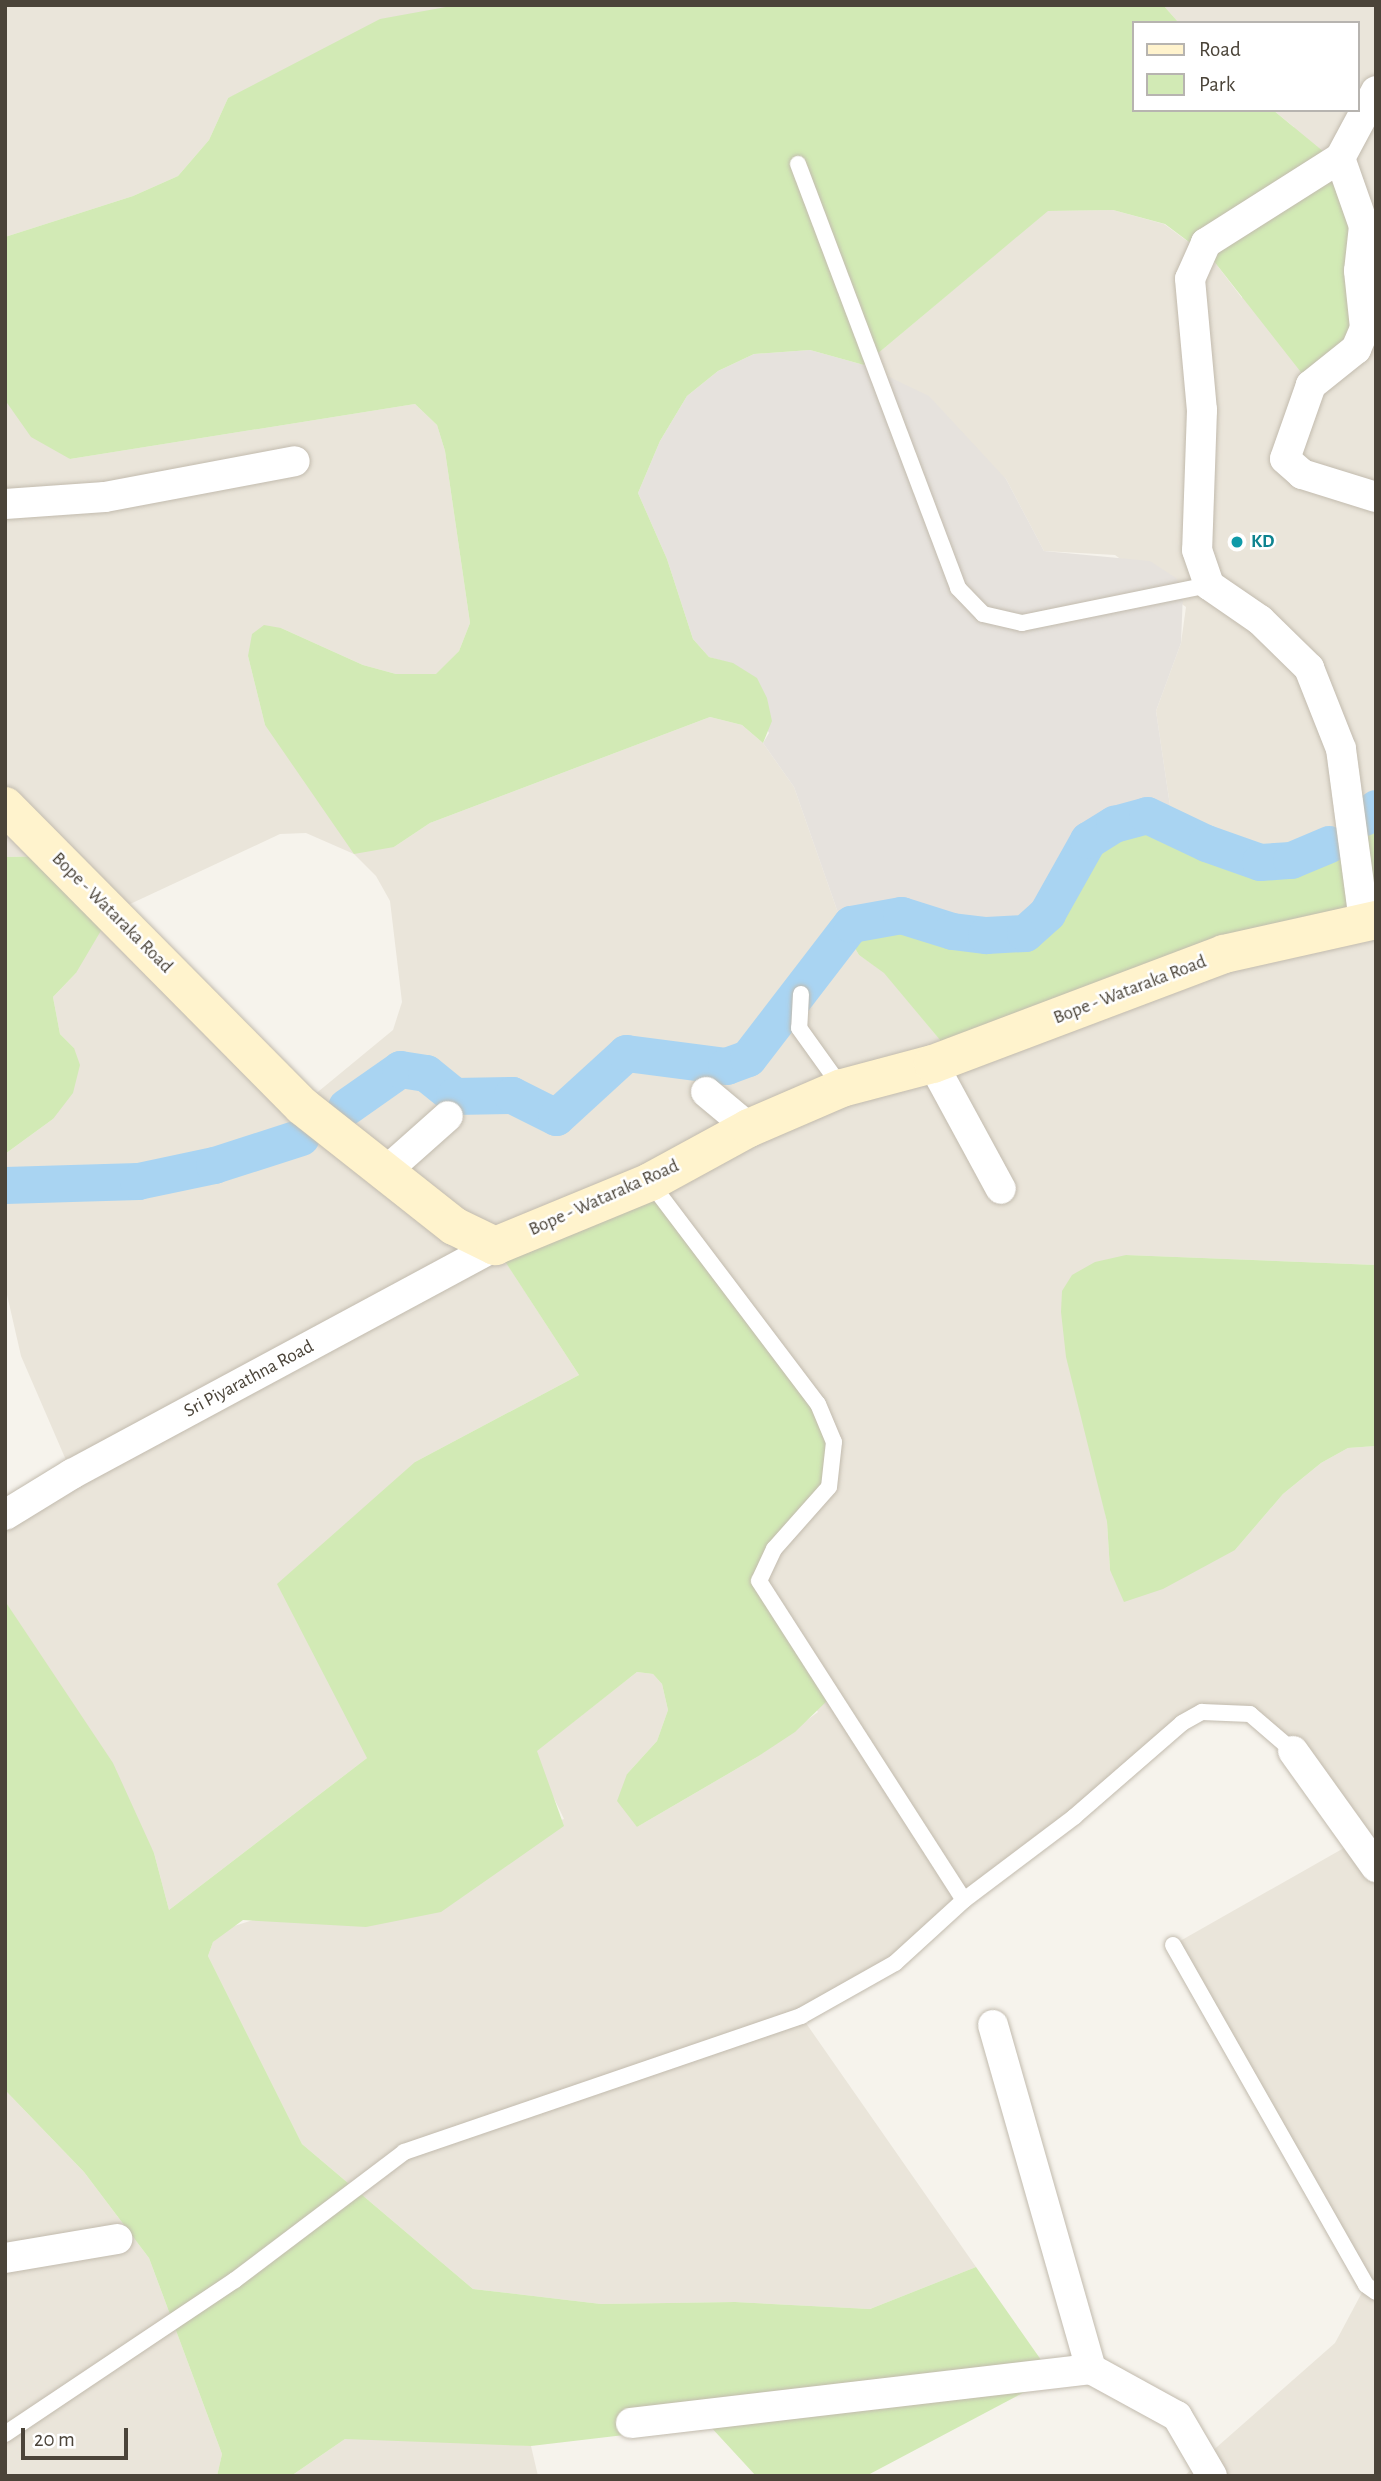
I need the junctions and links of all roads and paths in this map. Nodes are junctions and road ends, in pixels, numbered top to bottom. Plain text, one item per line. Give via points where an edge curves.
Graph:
1 (1376, 91) edge
2 (1340, 158) junction
3 (798, 164) dead end
4 (295, 461) dead end
5 (1376, 497) edge
6 (5, 504) edge
7 (1209, 585) junction
8 (5, 806) edge
9 (1370, 921) edge
10 (801, 993) dead end
11 (933, 1064) junction
12 (842, 1088) junction
13 (706, 1092) dead end
14 (448, 1116) dead end
15 (749, 1128) junction
16 (385, 1172) junction
17 (650, 1182) junction
18 (1001, 1189) dead end
19 (495, 1246) junction
20 (5, 1515) edge
21 (1293, 1751) joint
22 (1376, 1867) edge
23 (964, 1900) junction
24 (1173, 1945) dead end
25 (993, 2025) dead end
26 (117, 2239) dead end
27 (5, 2258) edge
28 (1376, 2292) edge
29 (1091, 2369) junction
30 (631, 2423) dead end
31 (5, 2434) edge
32 (1212, 2476) edge

1 - 2 street
2 - 5 street via 1364,226 1359,271 1364,328 1356,349 1311,385 1286,459 1302,474
2 - 7 street via 1206,243 1191,279 1202,410 1197,550
3 - 7 lane via 958,588 975,606 983,614 1022,623
4 - 6 street via 105,497
7 - 9 street via 1260,620 1309,668 1341,749
8 - 16 street, Bope - Wataraka Road via 302,1106
9 - 11 street, Bope - Wataraka Road via 1224,954
10 - 12 lane via 800,1028
11 - 12 street, Bope - Wataraka Road
11 - 18 street
12 - 15 street, Bope - Wataraka Road
13 - 15 street
14 - 16 street
15 - 17 street, Bope - Wataraka Road
16 - 19 street, Bope - Wataraka Road via 454,1226
17 - 19 street, Bope - Wataraka Road
17 - 23 lane via 818,1404 834,1442 829,1487 774,1549 759,1581
19 - 20 street, Sri Piyarathna Road via 72,1474
21 - 22 street
21 - 23 lane via 1250,1714 1202,1712 1182,1723 1074,1817
23 - 31 lane via 895,1963 801,2016 404,2152 235,2280
24 - 28 lane via 1366,2285
25 - 29 street
26 - 27 street
29 - 30 street
29 - 32 street via 1177,2416

